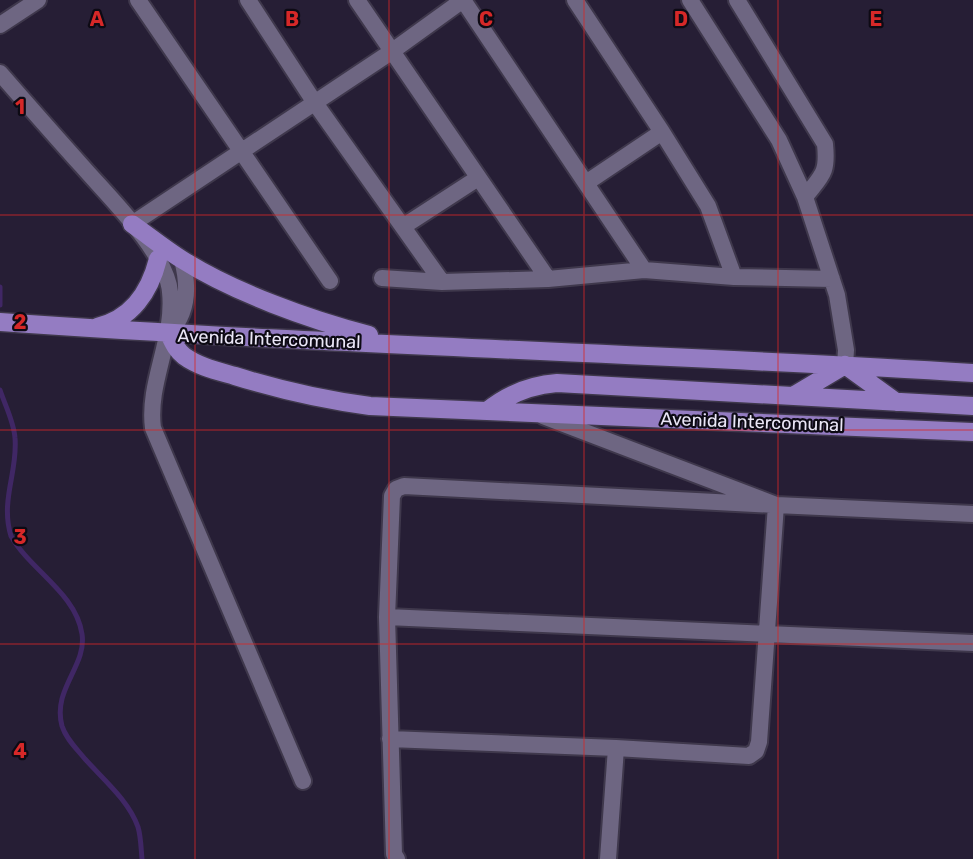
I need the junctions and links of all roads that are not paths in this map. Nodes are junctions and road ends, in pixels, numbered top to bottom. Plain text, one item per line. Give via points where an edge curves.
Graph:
1 (38, 0) edge
2 (138, 0) edge
3 (248, 0) edge
4 (357, 0) edge
5 (463, 0) edge
6 (574, 0) edge
7 (690, 0) edge
8 (737, 0) edge
9 (0, 25) edge
10 (391, 52) junction
11 (0, 73) edge
12 (315, 103) junction
13 (662, 132) junction
14 (241, 152) junction
15 (478, 178) junction
16 (586, 183) junction
17 (805, 197) junction
18 (132, 224) junction
19 (404, 226) junction
20 (158, 259) junction
21 (183, 260) junction
22 (644, 270) junction
23 (734, 277) junction
24 (382, 279) dead end
25 (548, 279) junction
26 (832, 279) junction
27 (330, 281) dead end
28 (442, 282) junction
29 (4, 322) edge
30 (88, 328) junction
31 (169, 334) junction
32 (400, 343) junction
33 (845, 365) junction
34 (973, 373) edge
35 (793, 396) junction
36 (896, 402) junction
37 (969, 402) edge
38 (487, 411) junction
39 (536, 413) junction
40 (973, 432) edge
41 (776, 505) junction
42 (973, 514) edge
43 (387, 617) junction
44 (766, 634) junction
45 (973, 643) edge
46 (390, 739) junction
47 (616, 748) junction
48 (303, 781) dead end
49 (397, 859) edge
50 (608, 859) edge

1 - 9 street
2 - 14 street
3 - 12 street
4 - 10 street
5 - 10 street
5 - 16 street
6 - 13 street
7 - 17 street via 779,140
8 - 17 street via 825,144 827,163 823,174
10 - 12 street
10 - 15 street
11 - 18 street
12 - 14 street
12 - 19 street
13 - 16 street
13 - 23 street via 708,206
14 - 18 street
14 - 27 street
15 - 19 street
15 - 25 street
16 - 22 street
17 - 26 street
18 - 20 street
18 - 21 main road
19 - 28 street
20 - 30 main road via 147,292 135,306 106,325
20 - 31 street via 170,288
21 - 31 street via 188,280 185,308
21 - 32 main road via 270,302
22 - 23 street
22 - 25 street
23 - 26 street
24 - 28 street
25 - 28 street
26 - 33 street via 846,350
29 - 30 main road
30 - 31 main road
31 - 32 main road, Avenida Intercomunal
31 - 38 main road, Avenida Intercomunal via 184,357 202,366 298,394 370,406
31 - 48 street via 151,412 153,428
32 - 33 main road, Avenida Intercomunal
33 - 34 main road, Avenida Intercomunal
33 - 35 main road
33 - 36 main road
35 - 36 main road
35 - 38 main road via 557,383 512,394
36 - 37 main road
38 - 39 main road, Avenida Intercomunal
39 - 40 main road, Avenida Intercomunal
39 - 41 street
41 - 42 street
41 - 43 street via 404,486 392,496
41 - 44 street
43 - 44 street
43 - 46 street
44 - 45 street
44 - 47 street via 756,751 749,756
46 - 47 street
46 - 49 street
47 - 50 street

